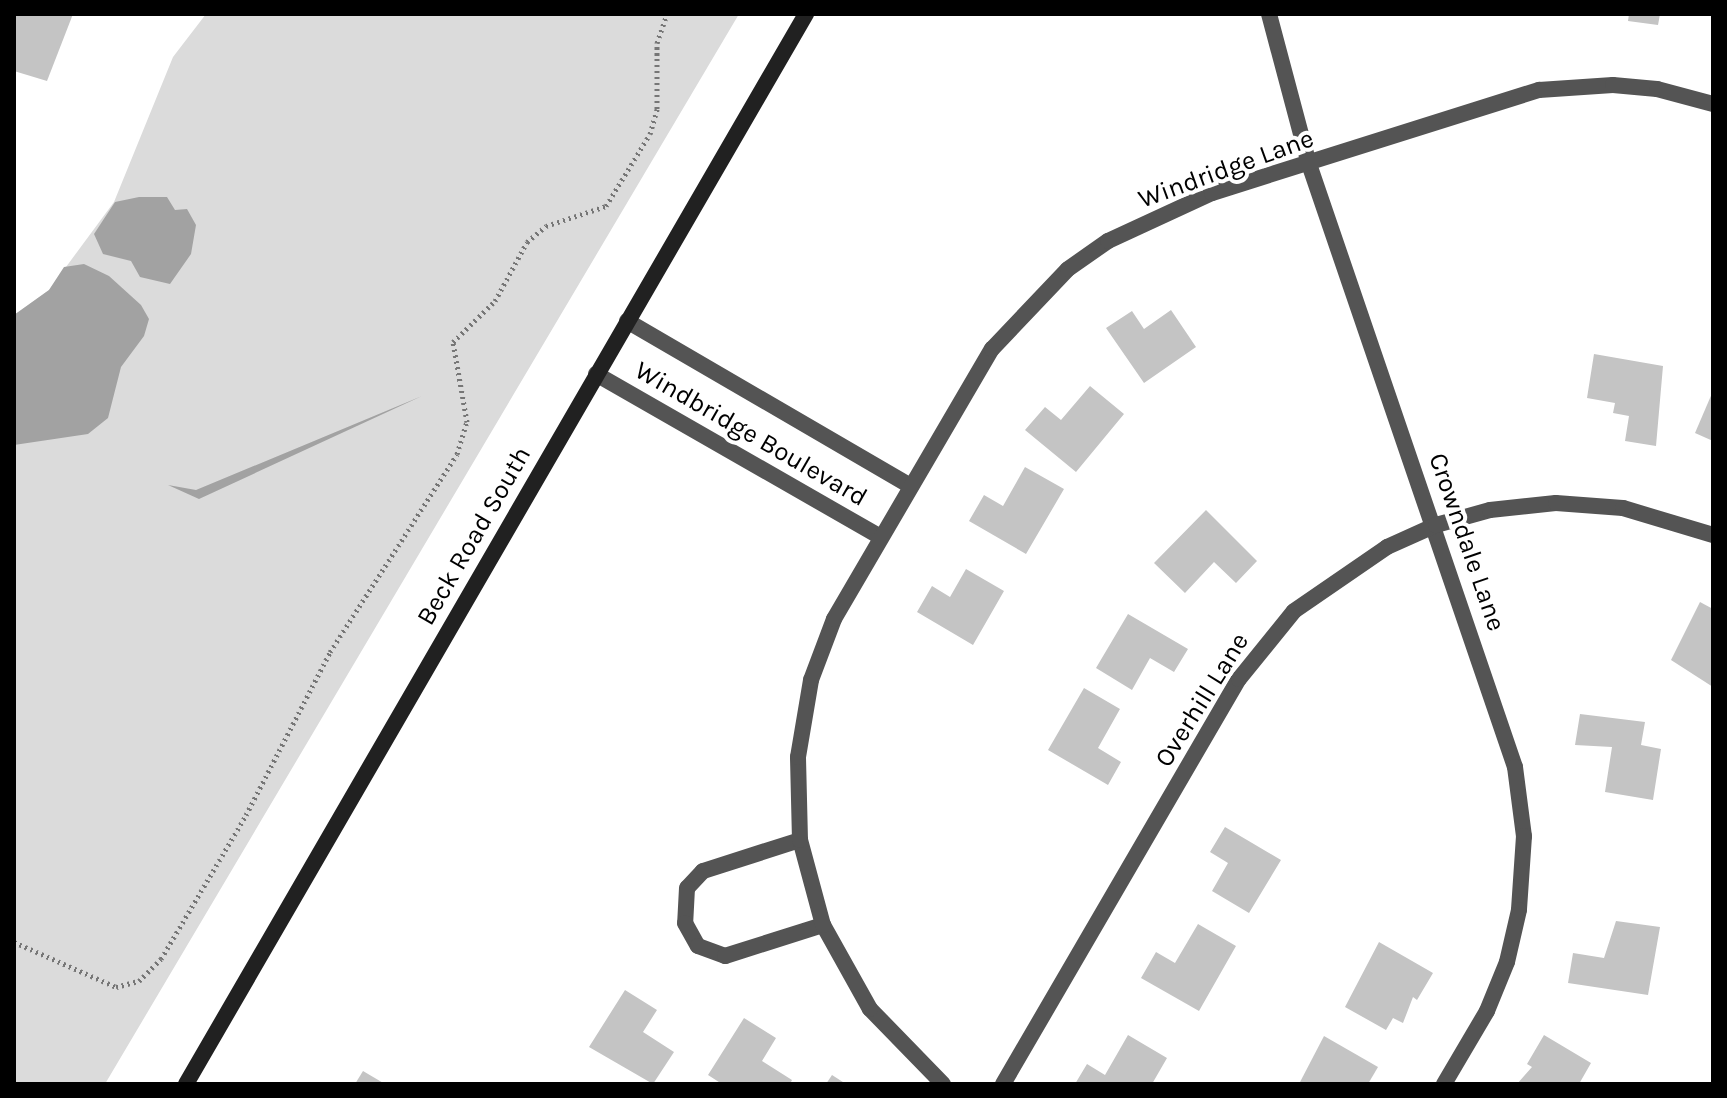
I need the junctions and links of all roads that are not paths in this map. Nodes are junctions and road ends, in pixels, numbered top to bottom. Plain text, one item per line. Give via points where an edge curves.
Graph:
1 (806, 14) edge
2 (1269, 14) edge
3 (1713, 104) edge
4 (1309, 164) junction
5 (627, 321) junction
6 (596, 374) junction
7 (911, 486) junction
8 (1436, 525) junction
9 (1713, 535) edge
10 (881, 537) junction
11 (800, 840) junction
12 (823, 925) junction
13 (186, 1084) edge
14 (943, 1084) edge
15 (1003, 1084) edge
16 (1444, 1084) edge

1 - 5 main road, Beck Road South
2 - 4 street, Crowndale Lane
3 - 4 street, Windridge Lane via 1657,89 1613,85 1539,90 1485,103
4 - 7 street, Windridge Lane via 1165,211 1068,269 992,349
4 - 8 street, Crowndale Lane
5 - 6 main road, Beck Road South
5 - 7 street, Windbridge Boulevard
6 - 10 street, Windbridge Boulevard
6 - 13 main road, Beck Road South
7 - 10 street, Windridge Lane
8 - 9 street, Overhill Lane via 1523,505 1578,504 1656,515
8 - 15 street, Overhill Lane via 1346,573 1294,611 1261,647
8 - 16 street, Crowndale Lane via 1504,722 1524,836 1519,910 1507,962 1487,1011
10 - 11 street, Windridge Lane via 834,619 811,680 798,757
11 - 12 street, Windridge Lane
11 - 12 street via 703,871 687,888 685,923 698,946 725,956
12 - 14 street, Windridge Lane via 890,1036

